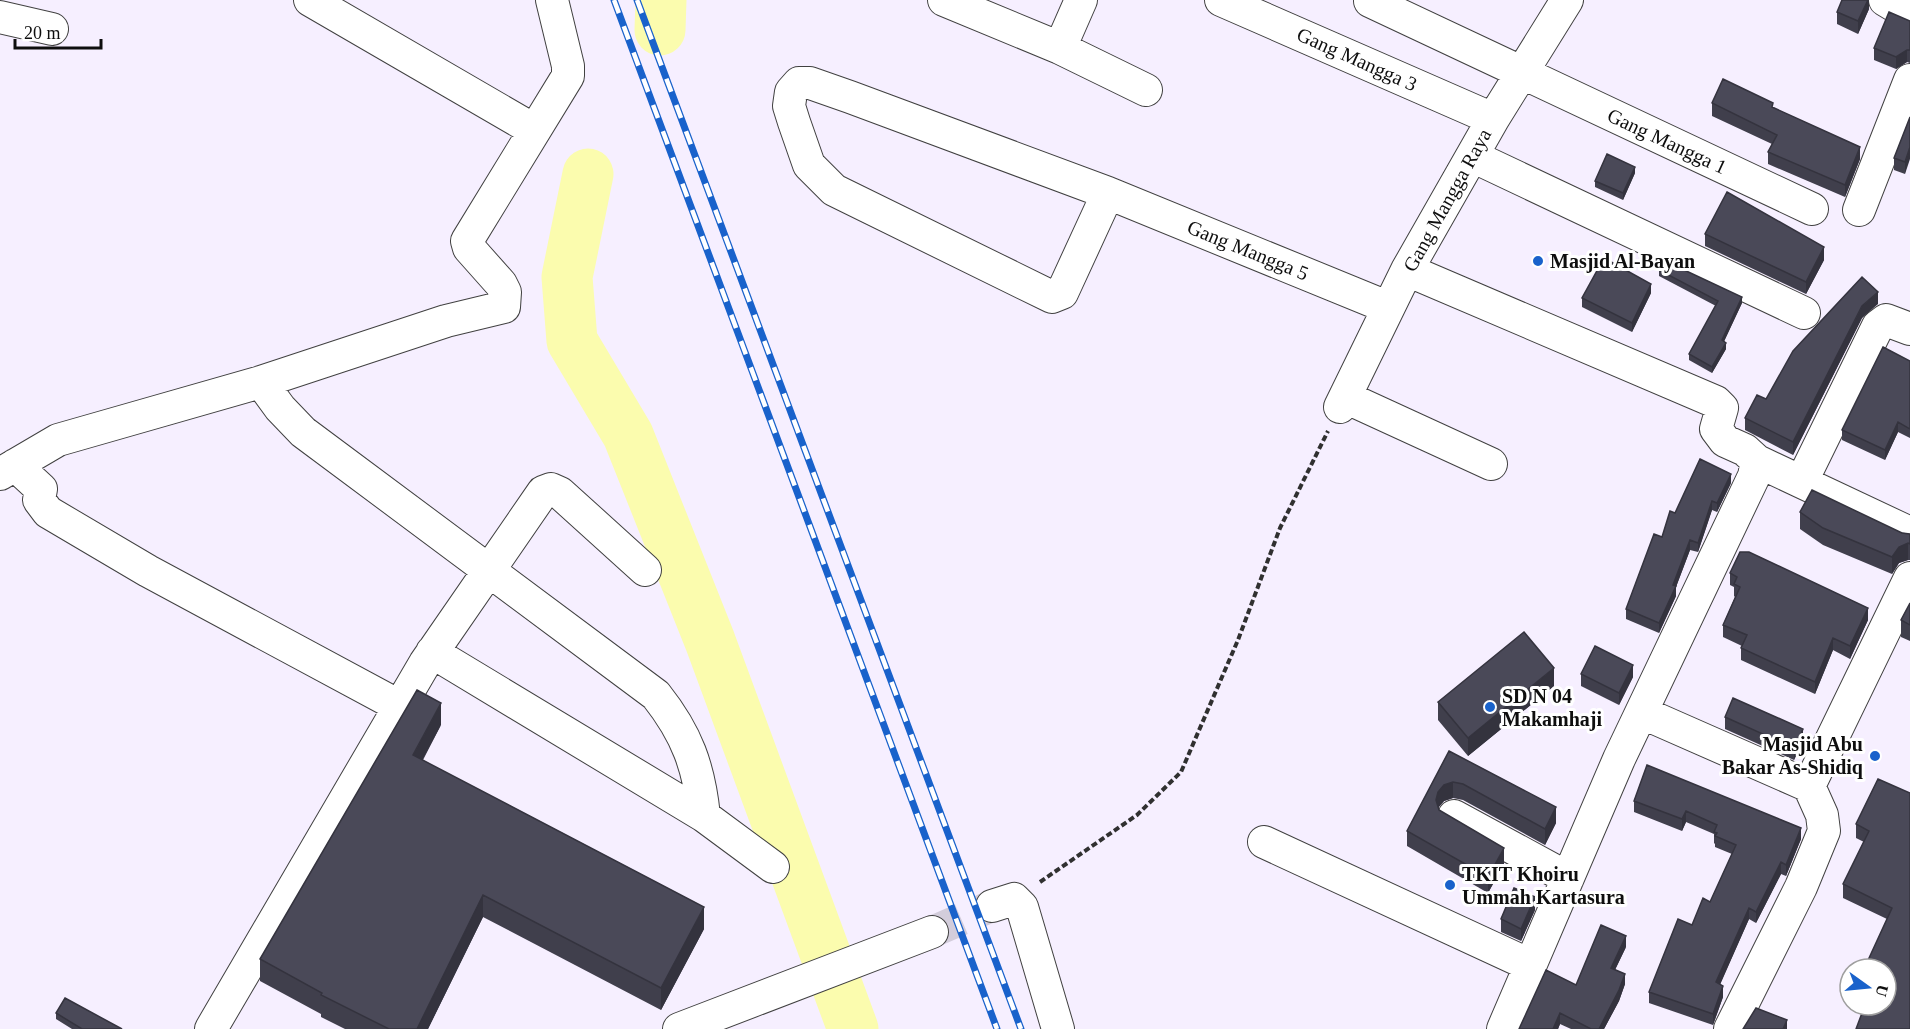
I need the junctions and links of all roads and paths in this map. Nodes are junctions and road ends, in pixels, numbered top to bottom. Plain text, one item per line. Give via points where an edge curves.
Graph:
1 (310, 0) edge
2 (552, 0) edge
3 (944, 0) edge
4 (1081, 0) edge
5 (1221, 0) edge
6 (1567, 0) edge
7 (1885, 0) edge
8 (1370, 1) edge
9 (1910, 15) edge
10 (0, 17) edge
11 (52, 29) dead end
12 (1059, 48) junction
13 (1523, 74) junction
14 (1910, 80) edge
15 (1146, 90) dead end
16 (1492, 119) junction
17 (534, 130) junction
18 (1472, 156) junction
19 (1108, 194) junction
20 (1812, 209) dead end
21 (1859, 210) dead end
22 (1407, 270) junction
23 (1387, 307) junction
24 (1804, 314) dead end
25 (1910, 329) edge
26 (261, 382) junction
27 (1343, 401) junction
28 (1757, 461) junction
29 (1491, 464) dead end
30 (8, 470) edge
31 (1802, 481) junction
32 (1910, 533) edge
33 (645, 570) dead end
34 (489, 571) junction
35 (1910, 578) edge
36 (432, 652) junction
37 (399, 706) junction
38 (1642, 713) junction
39 (1809, 786) junction
40 (704, 816) junction
41 (1454, 816) edge
42 (1264, 842) dead end
43 (773, 867) dead end
44 (1568, 878) junction
45 (1003, 902) joint
46 (932, 932) tunnel mouth
47 (1530, 965) junction
48 (211, 1029) edge
49 (679, 1029) edge
50 (1058, 1029) edge
51 (1503, 1029) edge
52 (1730, 1029) edge

1 - 17 street
2 - 17 street via 568,76
3 - 12 street
4 - 12 street
5 - 16 street, Gang Mangga 3
6 - 13 street, Gang Mangga Raya
7 - 9 street
8 - 13 street, Gang Mangga 1
10 - 11 street
12 - 15 street
13 - 16 street, Gang Mangga Raya
13 - 20 street, Gang Mangga 1
14 - 21 street
16 - 18 street, Gang Mangga Raya
17 - 26 street via 467,241 501,284 504,307 446,321
18 - 22 street, Gang Mangga Raya
18 - 24 street
19 - 19 street, Gang Mangga 5 via 810,83 799,83 791,92 789,106 809,165 834,190 1052,297 1062,293
19 - 23 street, Gang Mangga 5
22 - 23 street, Gang Mangga Raya
22 - 28 street via 1716,402 1722,408 1716,425 1718,434
23 - 27 street, Gang Mangga Raya
25 - 31 street via 1886,320 1878,326
26 - 30 street via 58,440
26 - 34 street via 303,432
27 - 29 street
27 - 45 path via 1280,528 1238,640 1181,772 1137,815
28 - 31 street
28 - 38 street via 1754,476
30 - 37 street via 41,489 39,500 48,512 148,571
31 - 32 street
33 - 34 street via 551,489 536,500
34 - 36 street
34 - 40 street via 657,695 682,732 701,784
35 - 39 street
36 - 37 street
36 - 40 street
37 - 48 street
38 - 39 street
38 - 44 street
39 - 52 street via 1822,815 1824,831 1801,887
40 - 43 street
41 - 44 street
42 - 47 street
44 - 47 street
45 - 50 street via 1022,907
46 - 49 street
47 - 51 street

